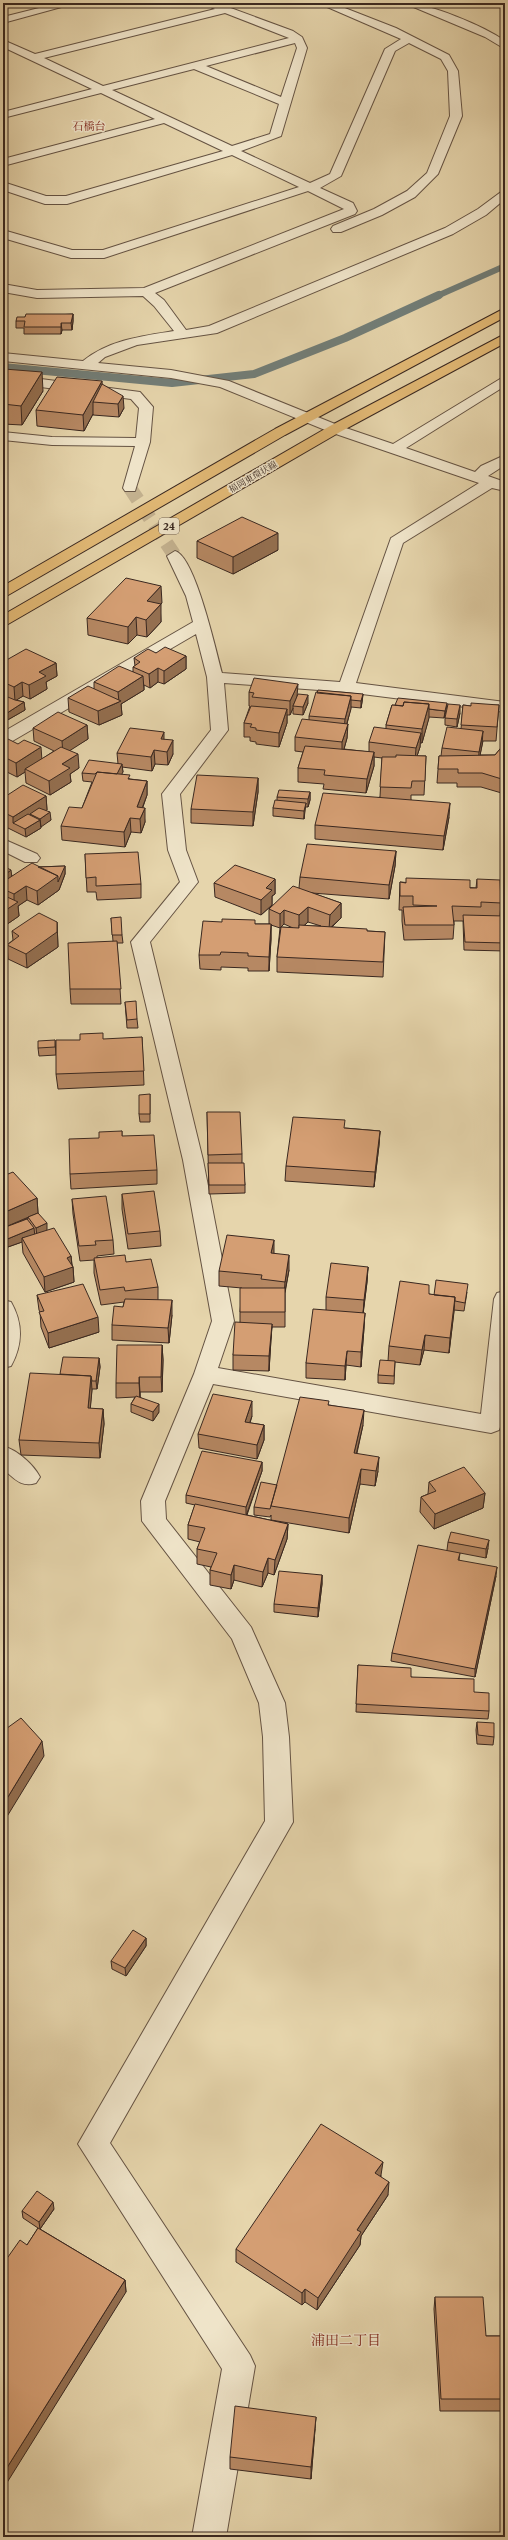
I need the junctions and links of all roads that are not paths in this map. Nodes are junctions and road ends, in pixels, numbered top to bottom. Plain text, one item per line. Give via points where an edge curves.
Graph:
1 (72, 3) edge
2 (208, 3) edge
3 (323, 3) edge
4 (409, 3) edge
5 (225, 10) junction
6 (3, 20) edge
7 (298, 39) junction
8 (408, 39) junction
9 (3, 43) edge
10 (505, 46) edge
11 (35, 57) junction
12 (194, 65) junction
13 (102, 89) junction
14 (286, 103) junction
15 (3, 115) edge
16 (167, 119) junction
17 (231, 150) junction
18 (3, 163) edge
19 (3, 186) edge
20 (310, 188) junction
21 (505, 193) edge
22 (3, 234) edge
23 (298, 245) dead end
24 (3, 288) edge
25 (146, 292) junction
26 (174, 296) dead end
27 (159, 303) junction
28 (505, 312) edge
29 (183, 334) junction
30 (505, 338) edge
31 (3, 357) edge
32 (88, 364) junction
33 (3, 378) edge
34 (505, 380) edge
35 (308, 418) junction
36 (335, 429) junction
37 (3, 436) edge
38 (143, 442) junction
39 (395, 449) junction
40 (505, 459) edge
41 (491, 482) edge
42 (130, 488) dead end
43 (175, 556) tunnel mouth
44 (3, 593) edge
45 (3, 622) edge
46 (200, 625) junction
47 (215, 677) junction
48 (346, 687) junction
49 (505, 706) edge
50 (3, 739) edge
51 (3, 844) edge
52 (31, 858) dead end
53 (505, 1299) edge
54 (3, 1308) edge
55 (503, 1336) edge
56 (3, 1360) edge
57 (205, 1374) junction
58 (3, 1454) edge
59 (28, 1477) dead end
60 (209, 2537) edge

1 - 6 street
2 - 5 street
3 - 8 street
4 - 10 street via 489,35
5 - 7 street via 289,33
5 - 11 street
7 - 12 street
7 - 14 street via 302,48
8 - 20 street via 390,49 335,176
8 - 23 street via 445,57 453,71 456,116 432,174 411,194 378,212
9 - 11 street
11 - 13 street
12 - 13 street
12 - 14 street
13 - 15 street
13 - 16 street
14 - 17 street via 275,136
16 - 17 street
16 - 18 street
17 - 19 street via 223,155 66,200 45,200
17 - 20 street
20 - 22 street via 104,254 71,254
20 - 25 street via 349,206 351,211
21 - 29 street via 482,212 449,231 212,330
24 - 25 street via 14,292 38,294
25 - 27 street
26 - 27 street
27 - 29 street
28 - 35 main road, 24
29 - 32 street via 134,341 100,354
30 - 36 main road, 福岡東環状線 / 24
31 - 32 street
32 - 35 street via 199,377 224,384
33 - 38 street via 135,395 146,407
34 - 39 street
35 - 36 street
35 - 44 main road, 24
36 - 39 street
36 - 45 main road, 福岡東環状線 / 24
37 - 38 street via 52,441
38 - 42 street
39 - 41 street
40 - 41 street via 486,470
41 - 48 street via 396,541
43 - 46 street via 194,596
46 - 47 street
46 - 50 street
47 - 48 street
47 - 57 street via 220,730 171,794 177,850 189,882 140,942 193,1160 223,1321
48 - 49 street
51 - 52 street
53 - 55 street
54 - 56 street via 10,1320 9,1341
55 - 57 street via 491,1424
57 - 60 street via 152,1501 154,1521 242,1634 272,1703 279,1822 93,2144 239,2366
58 - 59 street

